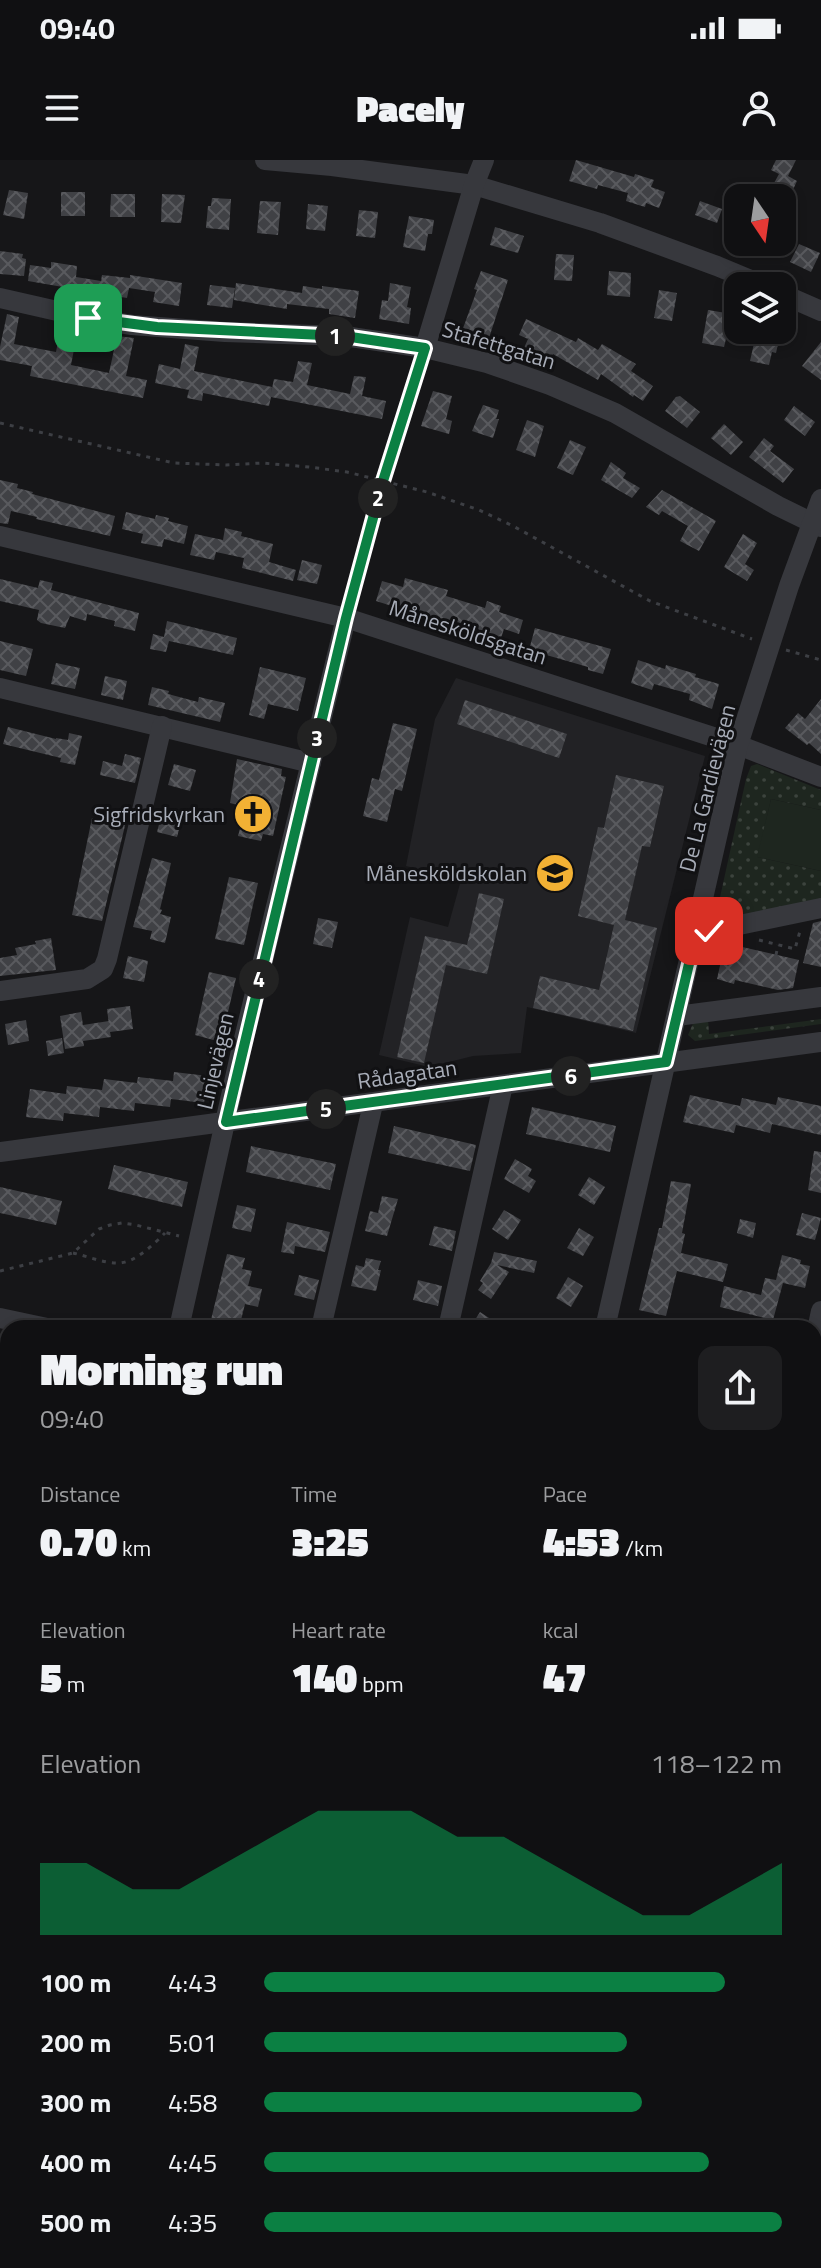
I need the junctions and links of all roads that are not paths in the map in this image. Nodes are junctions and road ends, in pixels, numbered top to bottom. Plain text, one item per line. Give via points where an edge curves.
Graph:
1 (265, 160) edge
2 (484, 160) edge
3 (333, 163) edge
4 (474, 185) junction
5 (731, 272) edge
6 (0, 298) edge
7 (796, 300) edge
8 (821, 311) edge
9 (425, 348) junction
10 (821, 499) edge
11 (816, 525) edge
12 (0, 536) edge
13 (346, 618) junction
14 (0, 688) edge
15 (162, 726) junction
16 (738, 745) junction
17 (311, 763) junction
18 (821, 777) edge
19 (821, 908) edge
20 (696, 934) junction
21 (0, 991) edge
22 (821, 997) edge
23 (677, 1016) junction
24 (821, 1042) edge
25 (666, 1062) junction
26 (503, 1085) junction
27 (373, 1104) junction
28 (226, 1122) junction
29 (0, 1152) edge
30 (181, 1320) edge
31 (323, 1320) edge
32 (450, 1320) edge
33 (607, 1320) edge

1 - 3 street
2 - 4 street
3 - 4 street
4 - 5 street
4 - 9 street
6 - 9 street, Stafettgatan via 132,325 344,336
7 - 8 street
9 - 11 street, Stafettgatan via 510,371 615,413
10 - 11 street, De La Gardievägen
11 - 16 street, De La Gardievägen
12 - 13 street, Månesköldsgatan
13 - 16 street, Månesköldsgatan
13 - 17 street, Linjevägen
14 - 15 street
15 - 17 street
15 - 21 street via 103,969 87,979
16 - 18 street, Månesköldsgatan
16 - 20 street, De La Gardievägen
17 - 28 street, Linjevägen
19 - 20 street
20 - 23 street, De La Gardievägen
22 - 23 street
23 - 25 street, De La Gardievägen
24 - 25 street, Rådagatan
25 - 26 street, Rådagatan
25 - 33 street, De La Gardievägen
26 - 27 street, Rådagatan
26 - 32 street
27 - 28 street, Rådagatan
27 - 31 street
28 - 29 street, Rådagatan
28 - 30 street, Linjevägen

